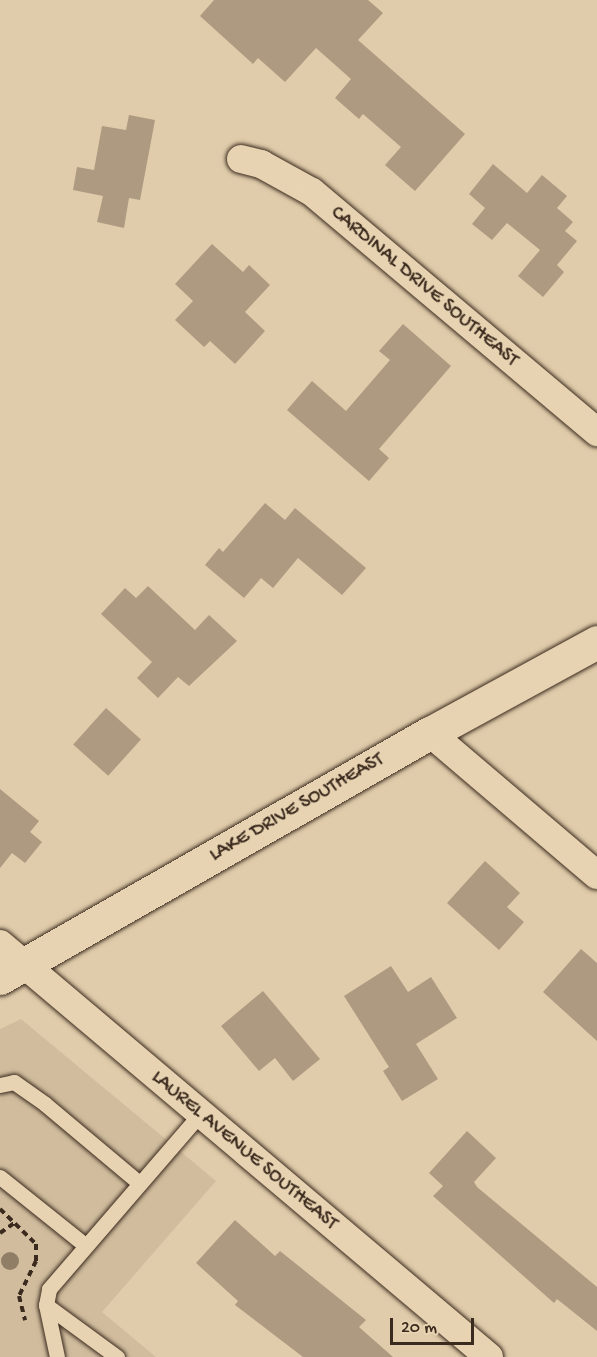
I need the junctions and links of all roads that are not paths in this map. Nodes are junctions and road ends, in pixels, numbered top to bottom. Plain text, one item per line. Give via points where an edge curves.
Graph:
1 (241, 159) dead end
2 (597, 432) edge
3 (597, 642) edge
4 (430, 733) junction
5 (597, 875) edge
6 (8, 962) edge
7 (0, 1085) edge
8 (200, 1114) junction
9 (0, 1177) edge
10 (140, 1183) junction
11 (85, 1245) junction
12 (46, 1305) junction
13 (57, 1357) edge
14 (117, 1357) edge
15 (489, 1357) edge

1 - 2 street, CARDINAL DRIVE SOUTHEAST via 261,164 312,192
3 - 4 main road, LAKE DRIVE SOUTHEAST
4 - 5 street
4 - 6 main road, LAKE DRIVE SOUTHEAST
6 - 8 street, LAUREL AVENUE SOUTHEAST
7 - 10 lane via 14,1082
8 - 10 lane
8 - 15 street, LAUREL AVENUE SOUTHEAST
9 - 11 lane
10 - 11 lane
11 - 12 lane via 54,1281 46,1295
12 - 13 lane
12 - 14 lane

